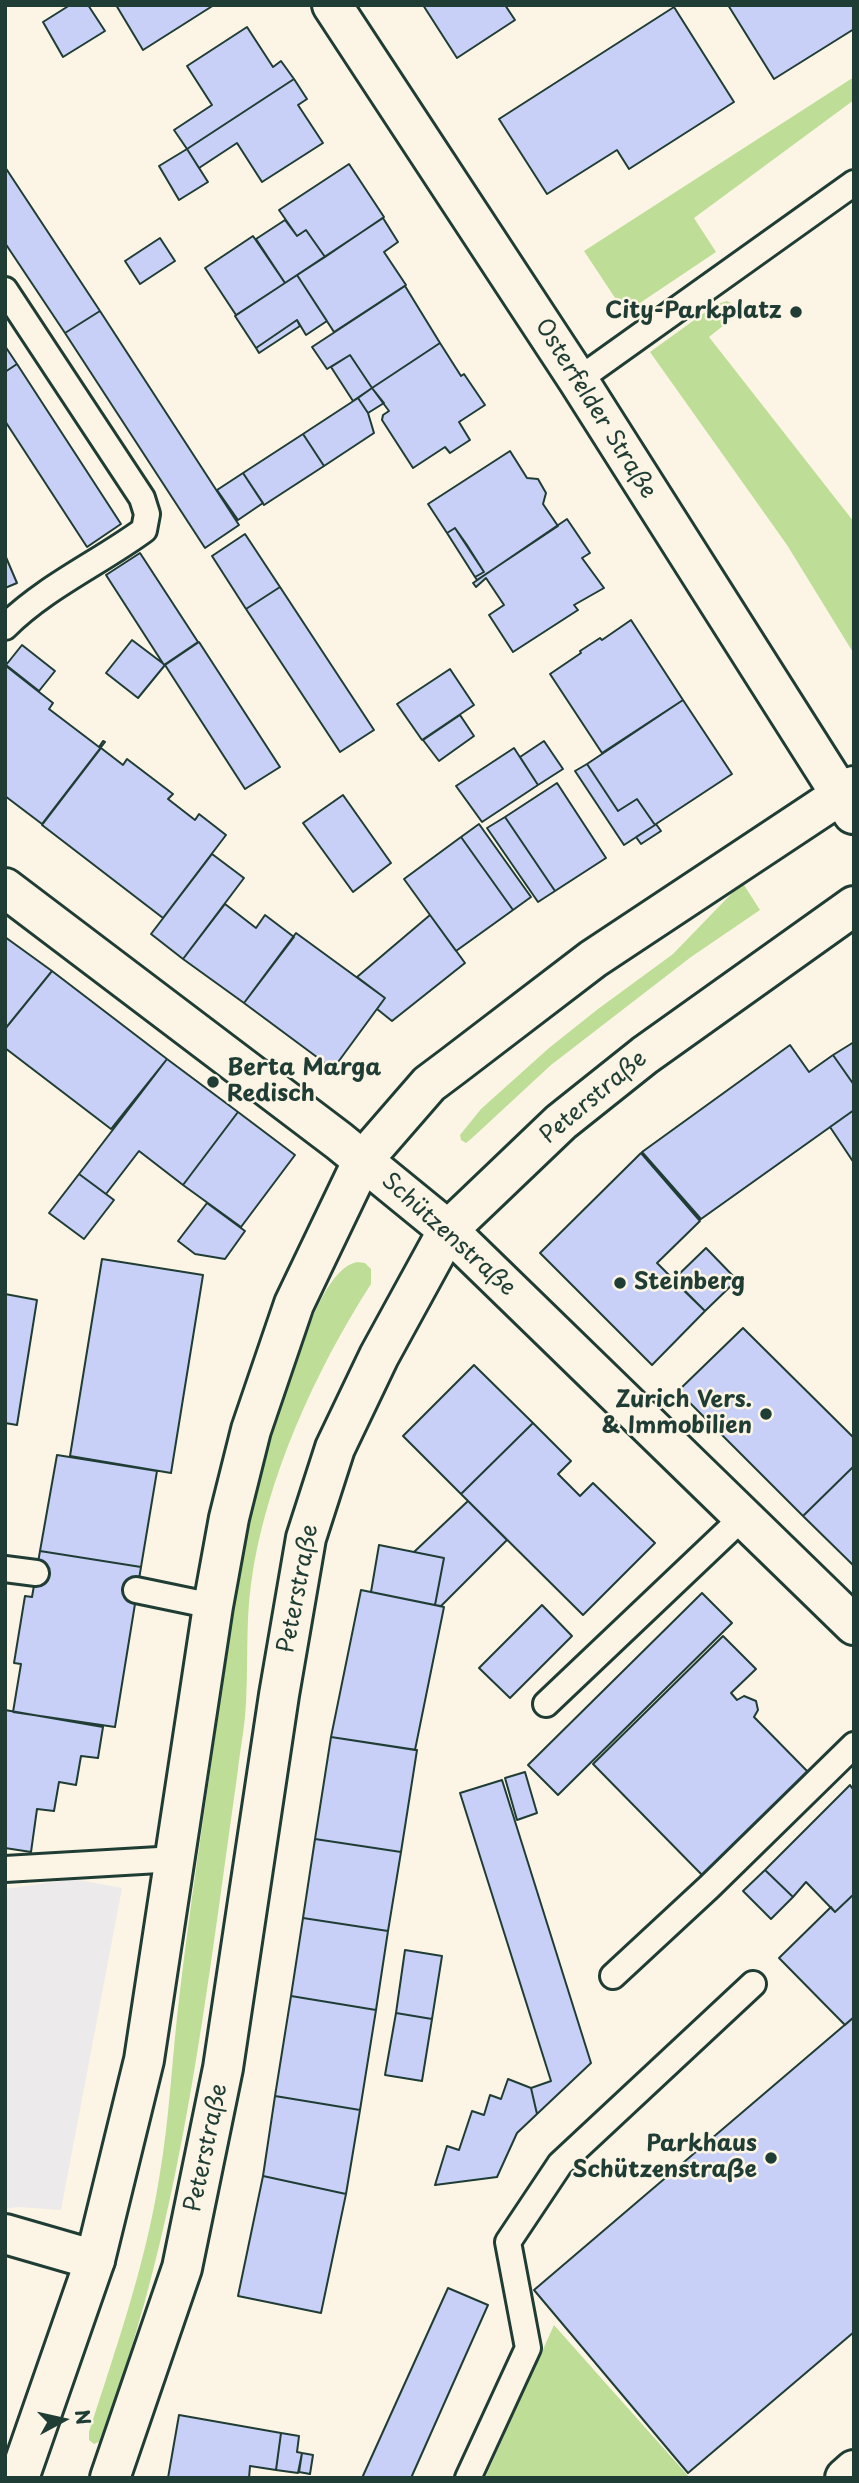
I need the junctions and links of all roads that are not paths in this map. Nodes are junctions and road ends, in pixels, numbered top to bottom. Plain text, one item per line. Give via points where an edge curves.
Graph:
1 (332, 5) edge
2 (854, 183) edge
3 (5, 290) edge
4 (578, 380) junction
5 (5, 627) edge
6 (849, 799) edge
7 (5, 888) edge
8 (854, 906) edge
9 (363, 1160) junction
10 (448, 1230) junction
11 (743, 1517) junction
12 (5, 1569) edge
13 (36, 1573) dead end
14 (136, 1590) dead end
15 (213, 1606) junction
16 (854, 1625) edge
17 (546, 1704) dead end
18 (854, 1745) edge
19 (176, 1859) junction
20 (5, 1870) edge
21 (613, 1976) dead end
22 (753, 1984) dead end
23 (5, 2234) edge
24 (95, 2260) junction
25 (854, 2470) edge
26 (19, 2478) edge
27 (110, 2478) edge
28 (468, 2478) edge
29 (845, 2478) edge

1 - 4 main road, Osterfelder Straße
2 - 4 lane
3 - 5 lane via 142,498 147,514 144,530 53,589
4 - 6 main road, Osterfelder Straße
6 - 9 main road via 593,959 429,1084
7 - 9 main road, Schützenstraße
8 - 10 main road, Peterstraße via 645,1055 572,1113
9 - 10 main road, Schützenstraße
9 - 15 main road via 294,1304 229,1518
10 - 11 main road, Schützenstraße
10 - 27 main road, Peterstraße via 335,1447 306,1538 223,2068 185,2255
11 - 16 main road, Schützenstraße
11 - 17 lane
12 - 13 lane
14 - 15 lane
15 - 19 main road
18 - 21 lane
19 - 20 lane
19 - 24 main road via 144,2060
22 - 28 lane via 560,2164 508,2242 528,2348
23 - 24 main road
24 - 26 main road
25 - 29 main road

